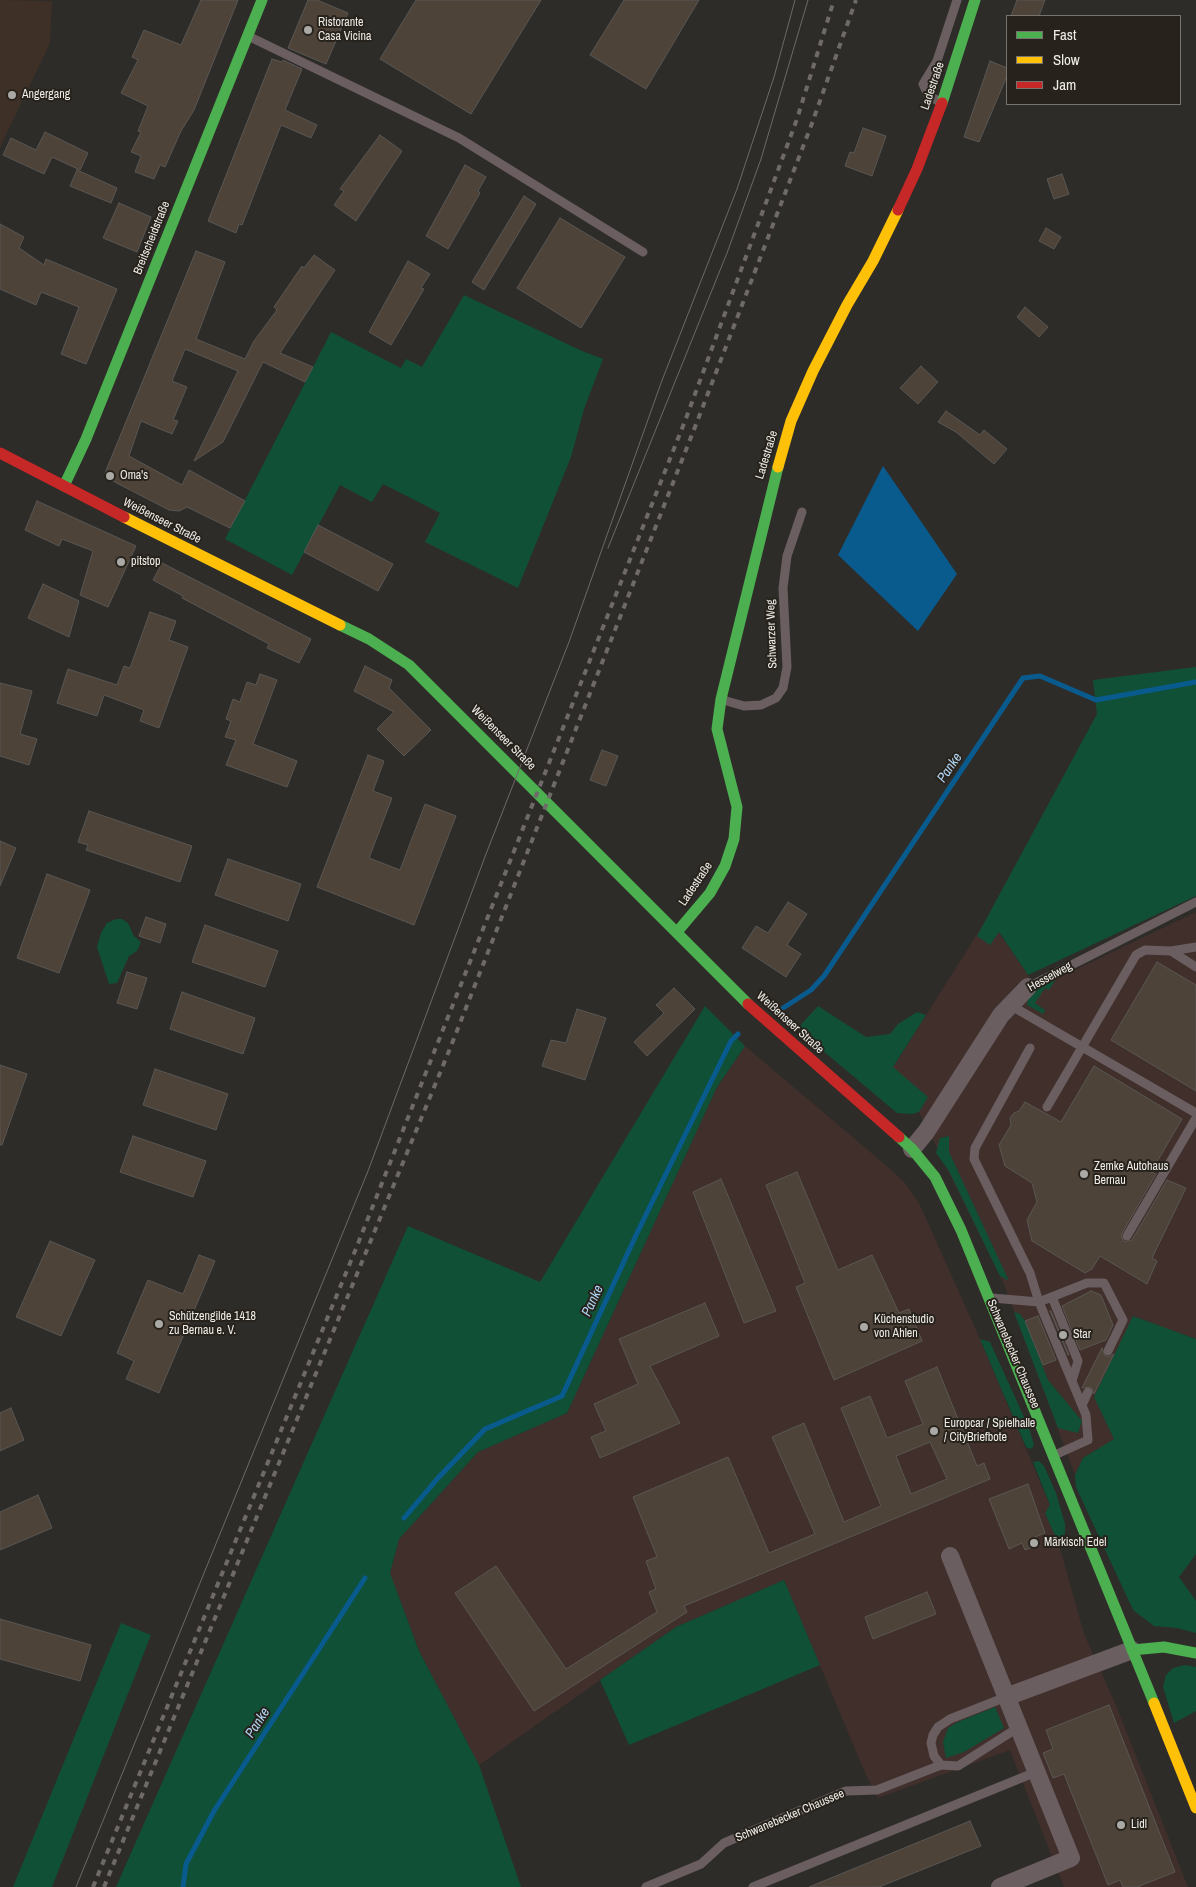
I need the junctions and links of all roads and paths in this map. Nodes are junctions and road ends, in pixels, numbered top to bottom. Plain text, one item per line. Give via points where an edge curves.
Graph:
1 (262, 0) edge
2 (957, 0) edge
3 (975, 0) edge
4 (248, 36) junction
5 (943, 104) junction
6 (643, 252) dead end
7 (0, 453) edge
8 (64, 486) junction
9 (802, 512) dead end
10 (721, 699) junction
11 (1196, 902) edge
12 (677, 932) junction
13 (1196, 946) edge
14 (1171, 951) junction
15 (1196, 967) edge
16 (1028, 987) joint
17 (740, 996) junction
18 (1010, 1005) junction
19 (731, 1006) dead end
20 (1082, 1047) junction
21 (1030, 1048) dead end
22 (1047, 1107) dead end
23 (1196, 1114) edge
24 (1196, 1118) edge
25 (912, 1149) junction
26 (1127, 1236) dead end
27 (1052, 1297) junction
28 (989, 1298) junction
29 (1039, 1302) junction
30 (1108, 1351) dead end
31 (1072, 1381) junction
32 (1088, 1392) dead end
33 (1082, 1405) junction
34 (1054, 1456) junction
35 (950, 1556) dead end
36 (1132, 1650) junction
37 (1196, 1652) edge
38 (1006, 1697) junction
39 (1018, 1727) junction
40 (941, 1765) junction
41 (1036, 1772) junction
42 (1196, 1808) edge
43 (646, 1887) edge
44 (753, 1887) edge
45 (1000, 1887) edge

1 - 4 main road, Breitscheidstraße
2 - 5 lane via 937,61 923,84 928,95
3 - 5 main road, Ladestraße
4 - 6 lane via 459,138
4 - 8 main road, Breitscheidstraße via 86,439
5 - 10 main road, Ladestraße via 917,169 873,261 813,372 791,422 768,500
7 - 8 main road, Weißenseer Straße
8 - 12 main road, Weißenseer Straße via 392,652 416,671
9 - 10 lane, Schwarzer Weg via 787,556 783,588 787,668 783,688 776,698 761,705 744,706
10 - 12 main road, Ladestraße via 717,729 737,807 734,839 725,866 710,892
11 - 16 lane, Hesselweg
12 - 17 main road, Weißenseer Straße
13 - 14 lane
14 - 15 lane
14 - 20 lane via 1144,950 1136,955
16 - 18 street, Hesselweg
17 - 19 lane
17 - 25 main road, Weißenseer Straße
18 - 20 lane
18 - 25 street, Hesselweg
20 - 22 lane
20 - 23 lane
21 - 29 lane via 979,1140 974,1159 1030,1273
24 - 26 lane
25 - 28 main road, Schwanebecker Chaussee via 935,1177
27 - 29 lane
27 - 30 lane via 1087,1283 1104,1283 1123,1320
27 - 31 lane via 1078,1361
28 - 29 lane
28 - 34 main road, Schwanebecker Chaussee
29 - 31 lane
31 - 33 lane
32 - 33 lane
33 - 34 lane via 1088,1440
34 - 36 main road, Schwanebecker Chaussee
35 - 38 street
36 - 37 main road via 1164,1647
36 - 38 street
36 - 42 main road, Schwanebecker Chaussee
38 - 39 street
38 - 40 lane via 938,1727 931,1743 934,1756
39 - 40 lane, Schwanebecker Chaussee via 965,1763 953,1767
39 - 41 street
40 - 43 lane, Schwanebecker Chaussee via 878,1790 846,1791 724,1843 701,1864
41 - 44 lane
41 - 45 street via 1071,1858

